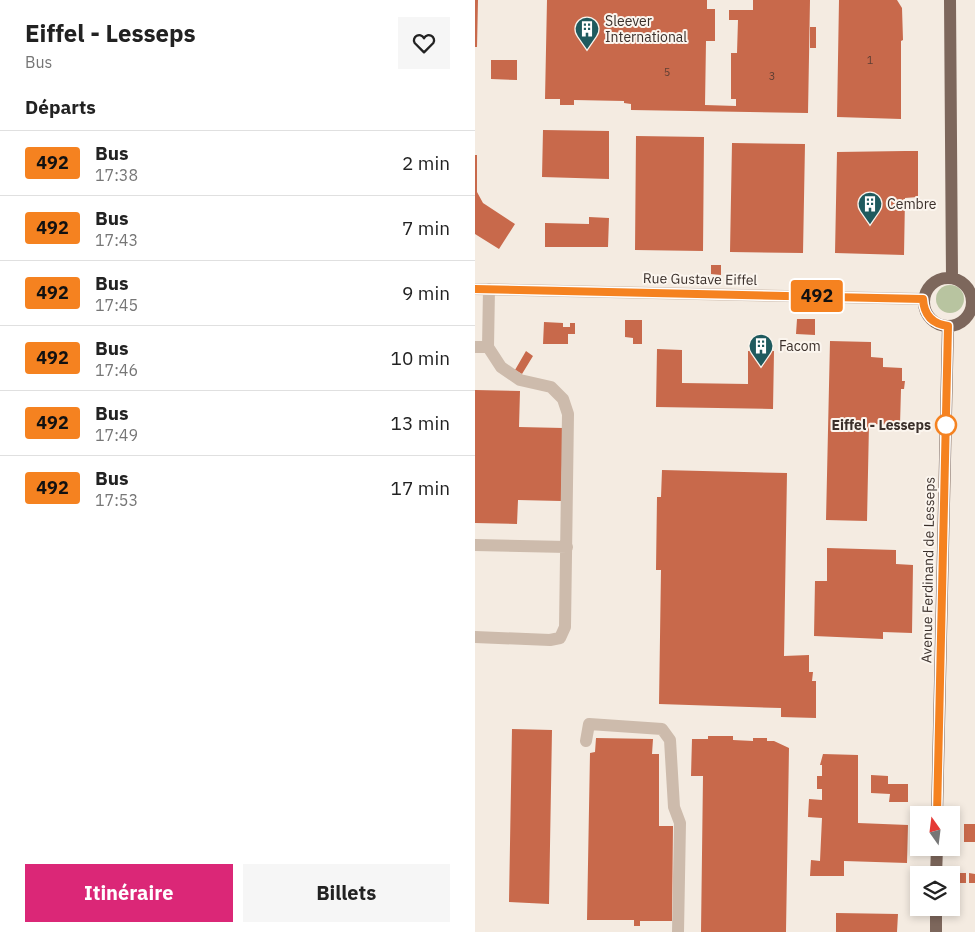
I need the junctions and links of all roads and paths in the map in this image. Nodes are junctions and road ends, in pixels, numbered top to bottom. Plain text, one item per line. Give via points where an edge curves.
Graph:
1 (950, 0) edge
2 (952, 278) junction
3 (475, 289) edge
4 (489, 289) junction
5 (923, 299) junction
6 (974, 304) edge
7 (948, 326) junction
8 (481, 347) edge
9 (475, 545) edge
10 (567, 547) junction
11 (475, 637) edge
12 (586, 741) dead end
13 (937, 806) edge
14 (936, 916) edge
15 (678, 932) edge
16 (936, 932) edge

1 - 2 main road
2 - 5 main road via 933,282
2 - 6 main road via 965,284
3 - 4 street, Rue Gustave Eiffel
4 - 5 street, Rue Gustave Eiffel
4 - 8 street
5 - 7 main road via 930,318 935,323
6 - 7 main road via 962,322
7 - 13 main road, Avenue Ferdinand de Lesseps
8 - 10 street via 520,380 551,387 563,399 568,414
9 - 10 street
10 - 11 street via 565,627 560,638
12 - 15 street via 589,724 662,729 670,740 674,807 680,823
14 - 16 main road

